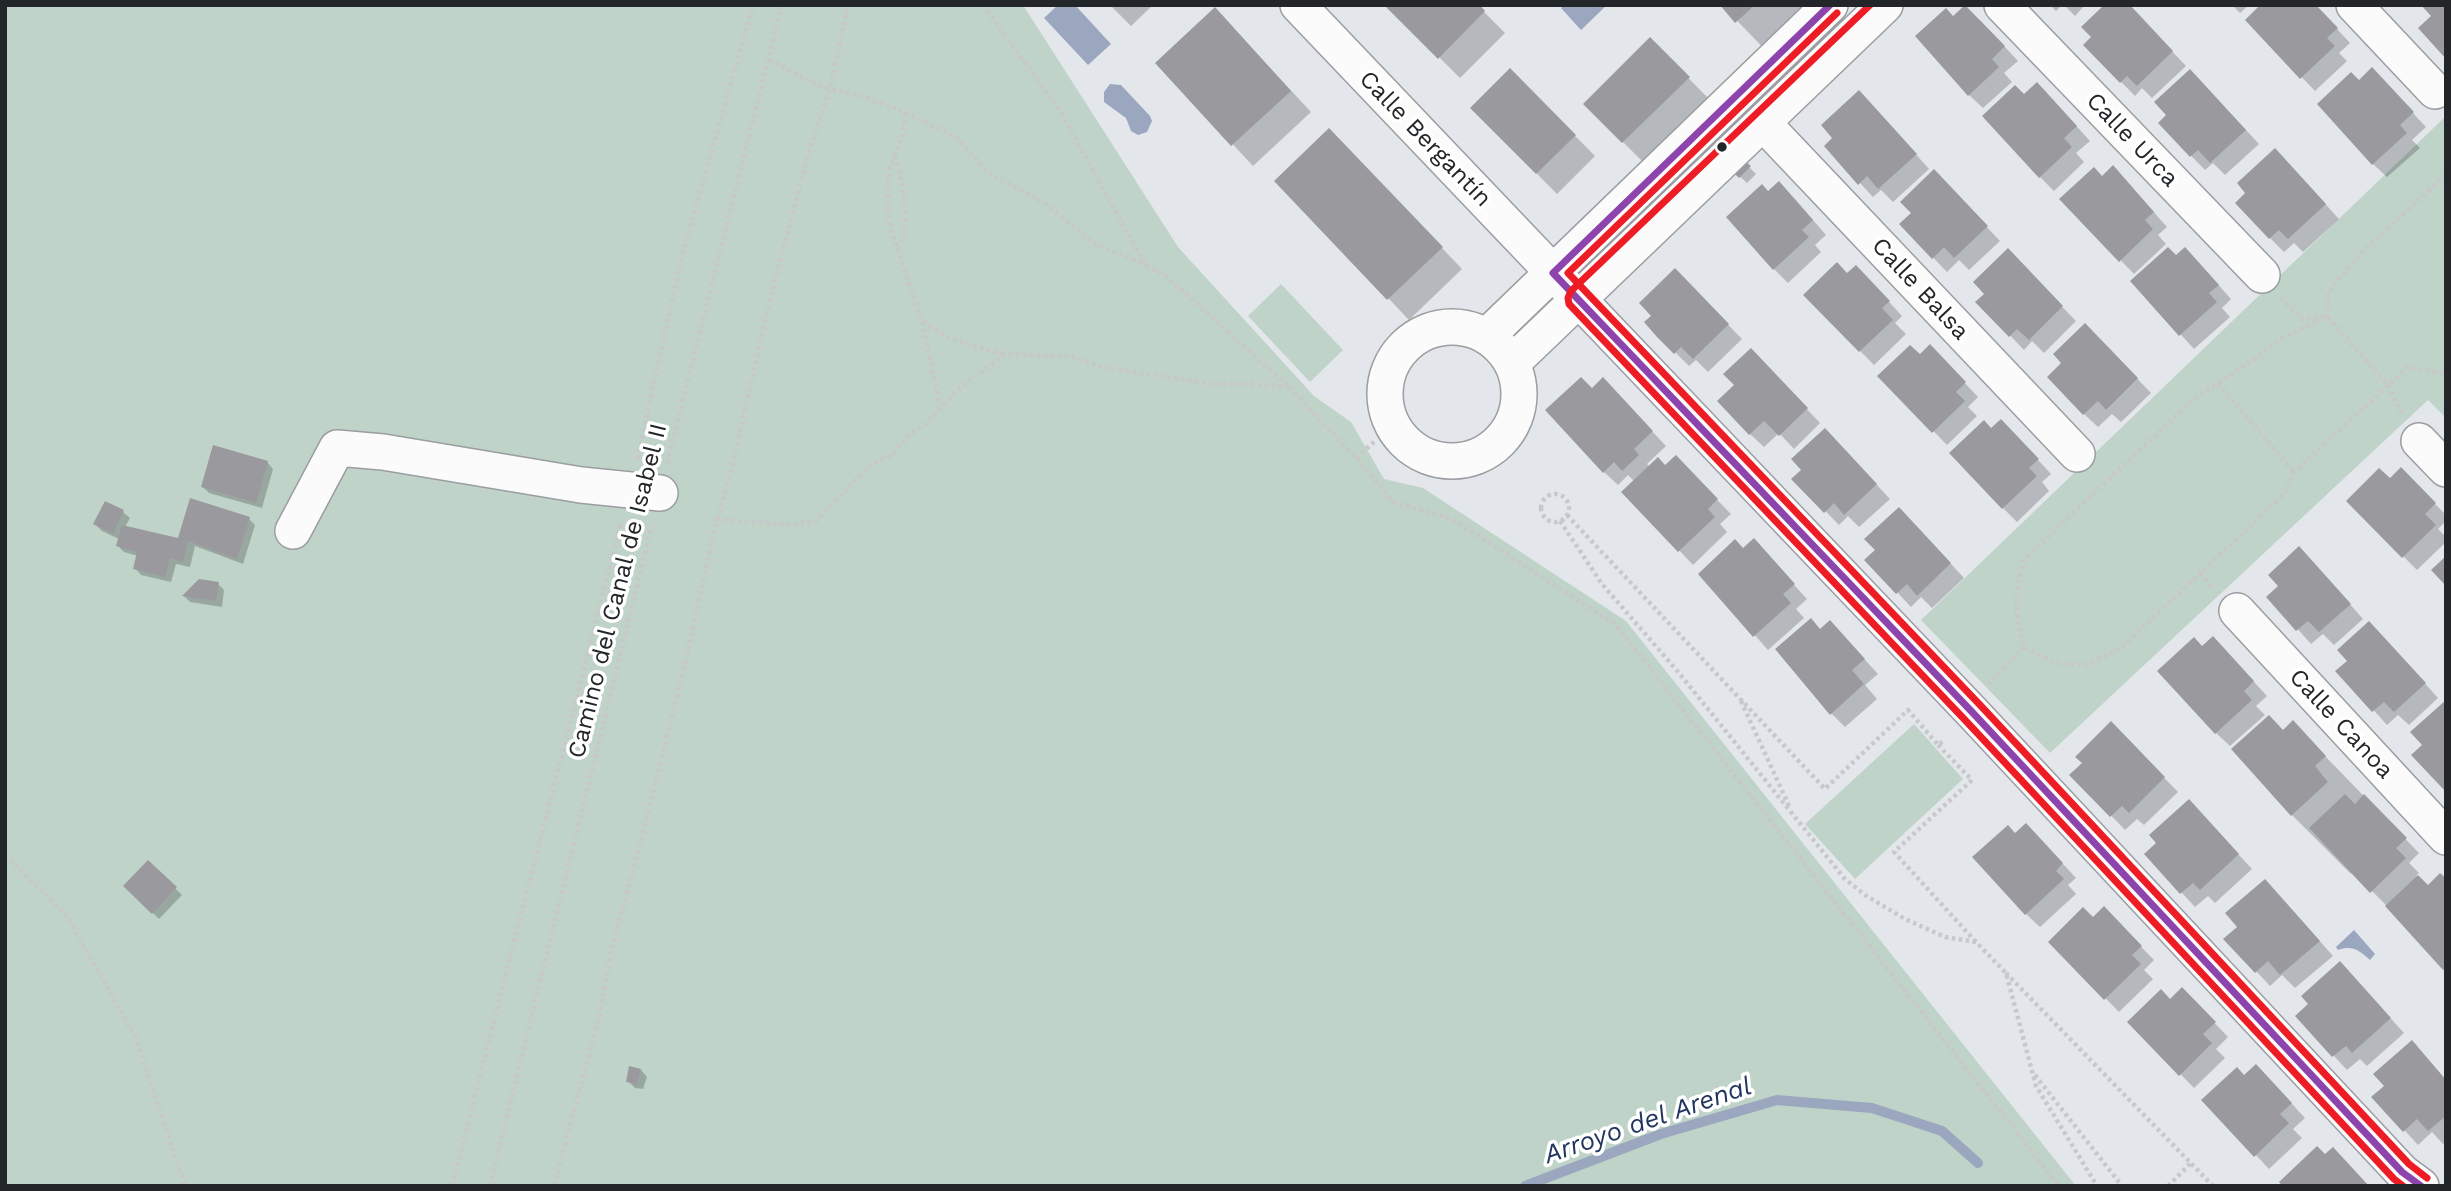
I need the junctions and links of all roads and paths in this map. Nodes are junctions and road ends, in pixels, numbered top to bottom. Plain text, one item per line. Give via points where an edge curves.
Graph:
1 (753, 5) edge
2 (782, 5) edge
3 (848, 5) edge
4 (983, 5) edge
5 (1298, 5) edge
6 (1830, 5) edge
7 (1885, 5) edge
8 (2002, 5) edge
9 (2354, 5) edge
10 (769, 60) junction
11 (830, 89) junction
12 (2435, 91) dead end
13 (905, 112) junction
14 (1763, 123) junction
15 (895, 156) junction
16 (2446, 175) edge
17 (898, 250) junction
18 (1146, 266) junction
19 (1553, 273) junction
20 (2270, 284) joint
21 (1578, 299) junction
22 (2327, 316) junction
23 (921, 319) junction
24 (1487, 336) junction
25 (1006, 354) junction
26 (1513, 363) junction
27 (2446, 373) edge
28 (2218, 383) junction
29 (2388, 385) junction
30 (1289, 387) junction
31 (940, 406) junction
32 (2412, 431) joint
33 (1374, 442) dead end
34 (2077, 454) dead end
35 (1356, 457) junction
36 (2446, 469) edge
37 (2294, 472) junction
38 (645, 491) junction
39 (1567, 515) junction
40 (717, 519) junction
41 (1560, 521) junction
42 (293, 531) dead end
43 (2237, 611) dead end
44 (2024, 647) junction
45 (1983, 689) dead end
46 (1739, 697) junction
47 (1945, 740) dead end
48 (1938, 745) junction
49 (1793, 814) junction
50 (2446, 837) edge
51 (5, 855) edge
52 (1976, 942) junction
53 (2006, 973) junction
54 (2032, 1072) junction
55 (2191, 1163) junction
56 (185, 1186) edge
57 (452, 1186) edge
58 (490, 1186) edge
59 (554, 1186) edge
60 (2059, 1186) edge
61 (2097, 1186) edge
62 (2122, 1186) edge
63 (2168, 1186) edge
64 (2213, 1186) edge
65 (2421, 1186) edge

1 - 38 path via 681,260
2 - 10 path, Camino del Canal de Isabel II
3 - 11 path
4 - 18 path via 1060,111
5 - 19 street, Calle Bergantín
6 - 19 street
7 - 14 street
8 - 20 street, Calle Urca
9 - 12 street
10 - 11 path
10 - 38 path, Camino del Canal de Isabel II
11 - 13 path
11 - 40 path via 797,197
13 - 15 path via 906,128
13 - 18 path via 956,137 987,172 1046,204 1093,243
14 - 21 street
14 - 34 street, Calle Balsa
15 - 17 path via 905,220
15 - 17 path via 888,190 890,227
16 - 22 path via 2358,255 2328,293
17 - 23 path
18 - 30 path via 1166,276
19 - 21 street, Calle Bergantín
19 - 24 street
20 - 22 path via 2302,319
21 - 26 street
21 - 65 street via 2402,1172
22 - 28 path via 2279,340
22 - 29 path
23 - 25 path via 955,339
23 - 31 path
24 - 26 street
24 - 26 street via 1466,328 1422,333 1391,365 1387,410 1396,430 1414,449 1437,459 1462,461 1486,452 1506,435 1517,413 1519,387
25 - 30 path via 1074,357 1102,367 1212,384
25 - 31 path
27 - 29 path via 2408,367
28 - 37 path
28 - 44 path via 2195,398 2024,559 2015,588
29 - 32 path
29 - 37 path
30 - 35 path
31 - 40 path via 893,454 869,466 817,520 794,525
32 - 36 street
33 - 35 path
35 - 60 path via 1393,502 1452,519 1616,625
37 - 44 path via 2284,494 2122,647 2087,664 2055,663
38 - 42 street via 337,448
38 - 57 path
38 - 58 path, Camino del Canal de Isabel II
39 - 41 path
39 - 41 path via 1564,497 1546,497 1541,513 1547,520
39 - 46 path
40 - 59 path via 611,951 600,1013
41 - 49 path via 1602,584
43 - 50 street, Calle Canoa
44 - 45 path
46 - 48 path via 1825,789 1908,710
46 - 49 path
47 - 48 path
48 - 52 path via 1972,780 1894,852
49 - 52 path via 1844,878 1866,895 1945,937
51 - 56 path via 67,916 136,1038
52 - 53 path
53 - 54 path
53 - 55 path
54 - 61 path
54 - 62 path
55 - 63 path
55 - 64 path

